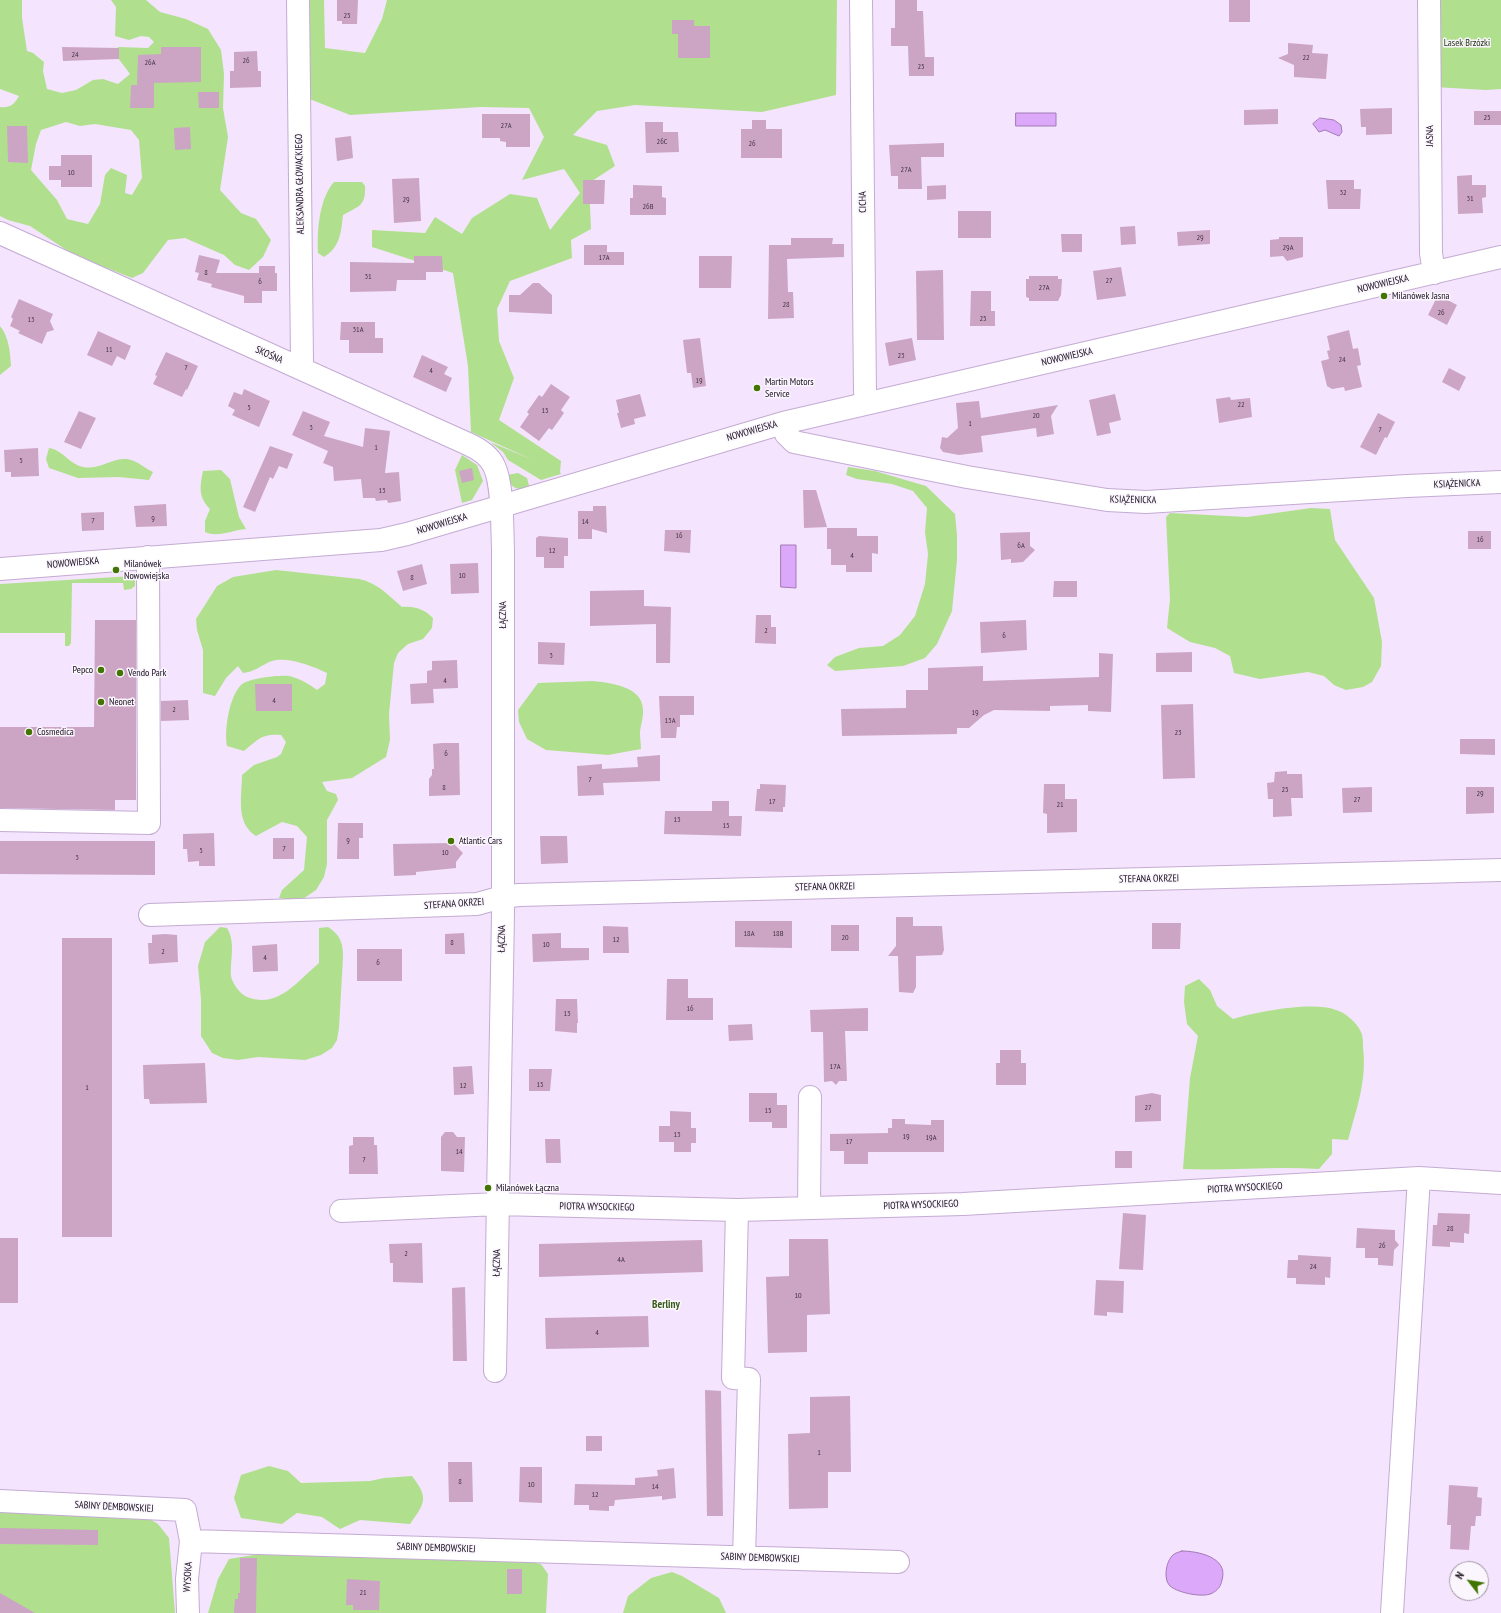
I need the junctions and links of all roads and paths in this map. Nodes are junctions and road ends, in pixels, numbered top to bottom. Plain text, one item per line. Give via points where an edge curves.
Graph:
1 (298, 0) edge
2 (861, 0) edge
3 (1429, 0) edge
4 (0, 234) edge
5 (1501, 257) edge
6 (1434, 273) junction
7 (299, 368) junction
8 (867, 403) junction
9 (783, 423) junction
10 (1501, 482) edge
11 (501, 506) junction
12 (148, 557) junction
13 (0, 569) edge
14 (0, 820) edge
15 (1501, 870) edge
16 (502, 897) junction
17 (150, 915) dead end
18 (810, 1097) dead end
19 (1419, 1178) junction
20 (1501, 1183) edge
21 (498, 1204) junction
22 (809, 1208) junction
23 (737, 1210) junction
24 (341, 1211) dead end
25 (495, 1371) dead end
26 (0, 1501) edge
27 (191, 1541) junction
28 (744, 1558) junction
29 (898, 1562) dead end
30 (188, 1613) edge
31 (1392, 1613) edge

1 - 7 street, ALEKSANDRA GŁOWACKIEGO via 302,362
2 - 8 street, CICHA via 864,392
3 - 6 street, JASNA via 1431,253
4 - 7 street, SKOŚNA
5 - 6 street, NOWOWIEJSKA
6 - 8 street, NOWOWIEJSKA
7 - 11 street, SKOŚNA via 484,453 496,471
8 - 9 street, NOWOWIEJSKA
9 - 10 street, KSIĄŻENICKA via 786,434 794,442 945,473 1107,500 1146,502
9 - 11 street, NOWOWIEJSKA
11 - 12 street, NOWOWIEJSKA via 381,540
11 - 16 street, ŁĄCZNA
12 - 13 street, NOWOWIEJSKA
12 - 14 street via 149,823
15 - 16 street, STEFANA OKRZEI
16 - 17 street, STEFANA OKRZEI via 477,904
16 - 21 street, ŁĄCZNA
18 - 22 street
19 - 20 street, PIOTRA WYSOCKIEGO
19 - 22 street, PIOTRA WYSOCKIEGO via 963,1204
19 - 31 street
21 - 23 street, PIOTRA WYSOCKIEGO
21 - 24 street, PIOTRA WYSOCKIEGO
21 - 25 street, ŁĄCZNA
22 - 23 street, PIOTRA WYSOCKIEGO
23 - 28 street via 734,1378 749,1379
26 - 27 street, SABINY DEMBOWSKIEJ via 185,1510
27 - 28 street, SABINY DEMBOWSKIEJ
27 - 30 street, WYSOKA via 187,1579
28 - 29 street, SABINY DEMBOWSKIEJ

